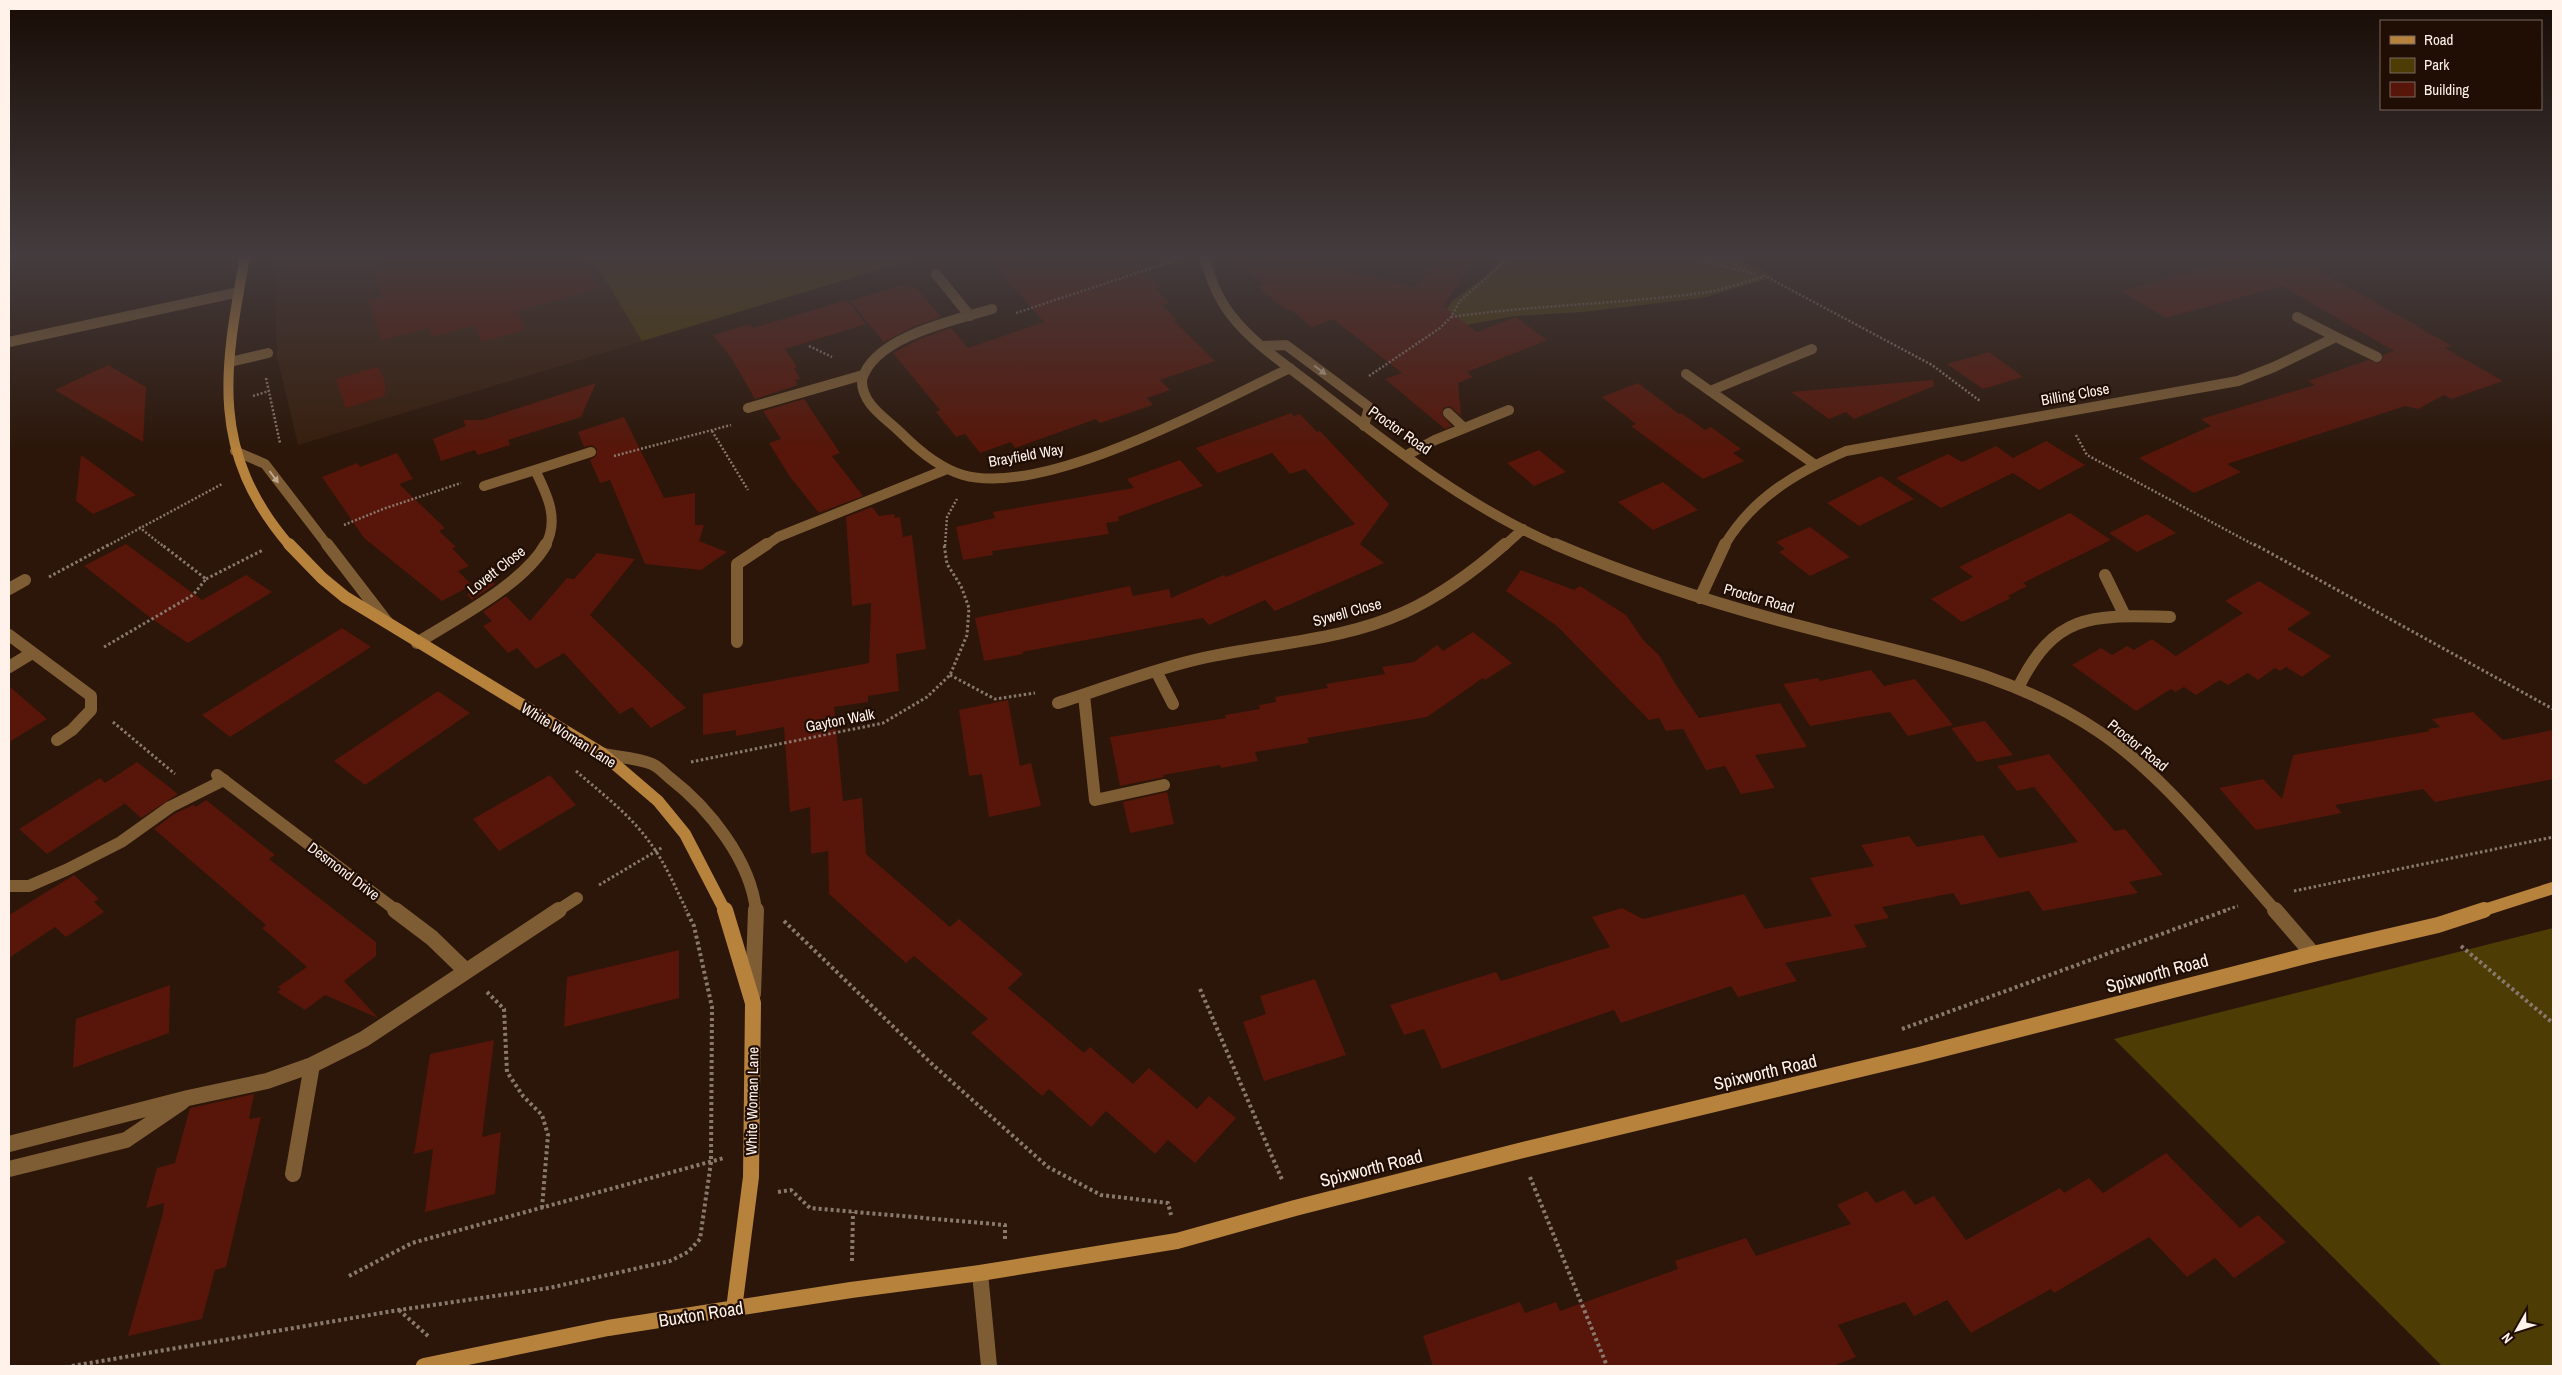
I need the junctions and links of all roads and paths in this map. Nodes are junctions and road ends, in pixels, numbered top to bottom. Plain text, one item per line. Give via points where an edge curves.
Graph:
1 (105, 321) edge
2 (235, 321) edge
3 (955, 321) edge
4 (1235, 321) edge
5 (1446, 321) edge
6 (1850, 321) edge
7 (2305, 321) edge
8 (2336, 337) junction
9 (9, 342) edge
10 (1262, 346) junction
11 (1812, 349) dead end
12 (264, 354) joint
13 (2377, 357) dead end
14 (230, 362) junction
15 (1290, 368) junction
16 (1686, 374) dead end
17 (863, 375) junction
18 (1345, 390) junction
19 (1710, 391) junction
20 (748, 408) dead end
21 (1509, 410) dead end
22 (1448, 413) dead end
23 (2044, 415) junction
24 (2007, 421) junction
25 (736, 424) dead end
26 (1364, 426) junction
27 (1464, 428) junction
28 (712, 431) junction
29 (235, 451) junction
30 (591, 452) joint
31 (1407, 455) junction
32 (265, 464) junction
33 (1814, 464) junction
34 (947, 469) junction
35 (535, 470) junction
36 (968, 476) junction
37 (222, 477) dead end
38 (224, 483) junction
39 (484, 486) joint
40 (227, 489) dead end
41 (748, 490) dead end
42 (139, 528) junction
43 (1523, 529) junction
44 (318, 536) junction
45 (261, 542) dead end
46 (2105, 575) dead end
47 (206, 579) junction
48 (24, 580) joint
49 (9, 589) edge
50 (1700, 598) junction
51 (2126, 616) junction
52 (2170, 617) dead end
53 (390, 625) junction
54 (9, 634) edge
55 (417, 642) junction
56 (737, 642) dead end
57 (104, 647) dead end
58 (32, 653) junction
59 (9, 667) edge
60 (1156, 672) junction
61 (950, 675) junction
62 (2018, 688) junction
63 (1084, 695) junction
64 (1058, 703) joint
65 (1173, 704) dead end
66 (2553, 709) edge
67 (91, 710) junction
68 (58, 740) dead end
69 (603, 754) junction
70 (685, 763) dead end
71 (568, 766) dead end
72 (1164, 785) dead end
73 (202, 793) junction
74 (685, 834) junction
75 (2553, 837) edge
76 (655, 852) junction
77 (9, 886) edge
78 (2553, 888) edge
79 (577, 898) joint
80 (2265, 898) junction
81 (757, 920) junction
82 (2313, 954) junction
83 (2481, 964) dead end
84 (466, 971) junction
85 (1200, 989) dead end
86 (753, 1003) junction
87 (2553, 1023) edge
88 (1919, 1056) junction
89 (312, 1064) junction
90 (188, 1098) junction
91 (9, 1144) edge
92 (752, 1151) junction
93 (1519, 1151) junction
94 (711, 1162) junction
95 (9, 1169) edge
96 (292, 1174) dead end
97 (1283, 1181) dead end
98 (747, 1196) junction
99 (542, 1208) junction
100 (853, 1212) junction
101 (1177, 1241) junction
102 (1006, 1269) junction
103 (980, 1273) junction
104 (349, 1276) dead end
105 (851, 1290) junction
106 (734, 1309) junction
107 (72, 1366) edge
108 (424, 1366) edge
109 (989, 1366) edge
110 (1606, 1366) edge

1 - 9 street
2 - 14 street, White Woman Lane
3 - 17 street via 885,348
4 - 10 street, Proctor Road
5 - 18 path via 1432,334
6 - 24 path via 1932,365
7 - 8 street
8 - 13 street
8 - 23 street, Billing Close via 2274,367 2238,380
10 - 15 street, Proctor Road
10 -> 18 street via 1286,345
11 - 19 street
12 - 14 street
12 - 32 path via 283,460
14 - 29 street, White Woman Lane via 228,402
15 - 26 street, Proctor Road
15 - 36 street, Brayfield Way via 1127,445 1054,468 994,478
16 - 19 street
17 - 20 street
17 - 34 street, Brayfield Way via 862,386 867,400 921,452
18 - 26 street via 1369,407
19 - 33 street
21 - 27 street
22 - 27 street
23 - 24 street, Billing Close
23 - 66 path via 2080,437 2087,455
24 - 33 street, Billing Close via 1846,451
25 - 28 path
26 - 31 street, Proctor Road
27 - 31 street
28 - 30 path via 595,461
28 - 41 path
29 - 32 street
29 - 53 street, White Woman Lane via 262,511 283,540 326,582
30 - 35 street
31 - 43 street, Proctor Road via 1474,501
32 -> 44 street
33 - 50 street, Billing Close via 1780,485 1751,509 1728,539
34 - 36 street, Brayfield Way
34 - 56 street via 778,537 737,564
35 - 39 street
35 - 55 street, Lovett Close via 550,501 552,535 533,563 471,609
36 - 61 path, Gayton Walk via 947,518 944,542 947,564 961,586 969,608 967,635
37 - 38 path
38 - 40 path
38 - 42 path
39 - 44 path via 480,477 383,509
42 - 47 path
42 - 48 path via 39,583
43 - 50 street, Proctor Road via 1621,571
43 - 60 street, Sywell Close via 1461,580 1428,601 1377,623 1298,642 1202,658
44 - 53 street
45 - 47 path via 266,549
46 - 51 street
47 - 57 path via 193,595
48 - 49 street
50 - 62 street, Proctor Road via 1782,622 1957,665
51 - 52 street
51 - 62 street via 2091,618 2061,630 2038,652
53 - 55 street, White Woman Lane
54 - 58 street
55 - 69 street, White Woman Lane
58 - 59 street
58 - 67 street via 91,696
60 - 63 street, Sywell Close
60 - 65 street
61 - 64 path via 995,699 1050,688
61 - 70 path, Gayton Walk via 927,697 883,723
62 - 80 street, Proctor Road via 2075,716 2126,752 2161,784
63 - 64 street, Sywell Close
63 - 72 street via 1095,800
67 - 68 street
67 - 73 path via 106,716 189,786
69 - 74 street, White Woman Lane via 658,801
69 - 81 street via 652,764 687,791 716,822 740,862 755,900
71 - 76 path via 627,814
73 - 77 street via 170,807 121,842 66,870 29,886
73 - 84 street, Desmond Drive via 220,778 432,938
74 - 76 path
74 - 86 street, White Woman Lane via 724,907
75 - 80 path
76 - 79 path
76 - 94 path via 694,926 712,1007
78 - 82 street, Spixworth Road via 2438,925
79 - 84 street
80 - 82 street, Proctor Road
80 - 88 path via 1902,1028
81 - 86 street
81 - 101 path via 780,917 933,1065 1048,1168 1102,1195 1168,1203
82 - 88 street, Spixworth Road
83 - 87 path
84 - 89 street via 364,1038
84 - 99 path via 504,1010 507,1072 523,1096 542,1115 548,1135
85 - 97 path
86 - 92 street, White Woman Lane
88 - 93 street, Spixworth Road
89 - 90 street via 267,1081
89 - 96 street
90 - 91 street
90 - 95 street via 126,1140
92 - 94 path
92 - 98 street, White Woman Lane
93 - 101 street, Spixworth Road
93 - 110 path
94 - 99 path
94 - 107 path via 700,1239 688,1252 670,1261 516,1294 399,1310
98 - 100 path via 791,1190 810,1208
98 - 106 street, White Woman Lane
99 - 104 path via 412,1243
100 - 102 path via 1005,1224
100 - 105 path
101 - 102 street, Spixworth Road
102 - 103 street, Spixworth Road
103 - 105 street, Buxton Road
103 - 109 street
105 - 106 street, Buxton Road
106 - 108 street, Buxton Road via 608,1328

